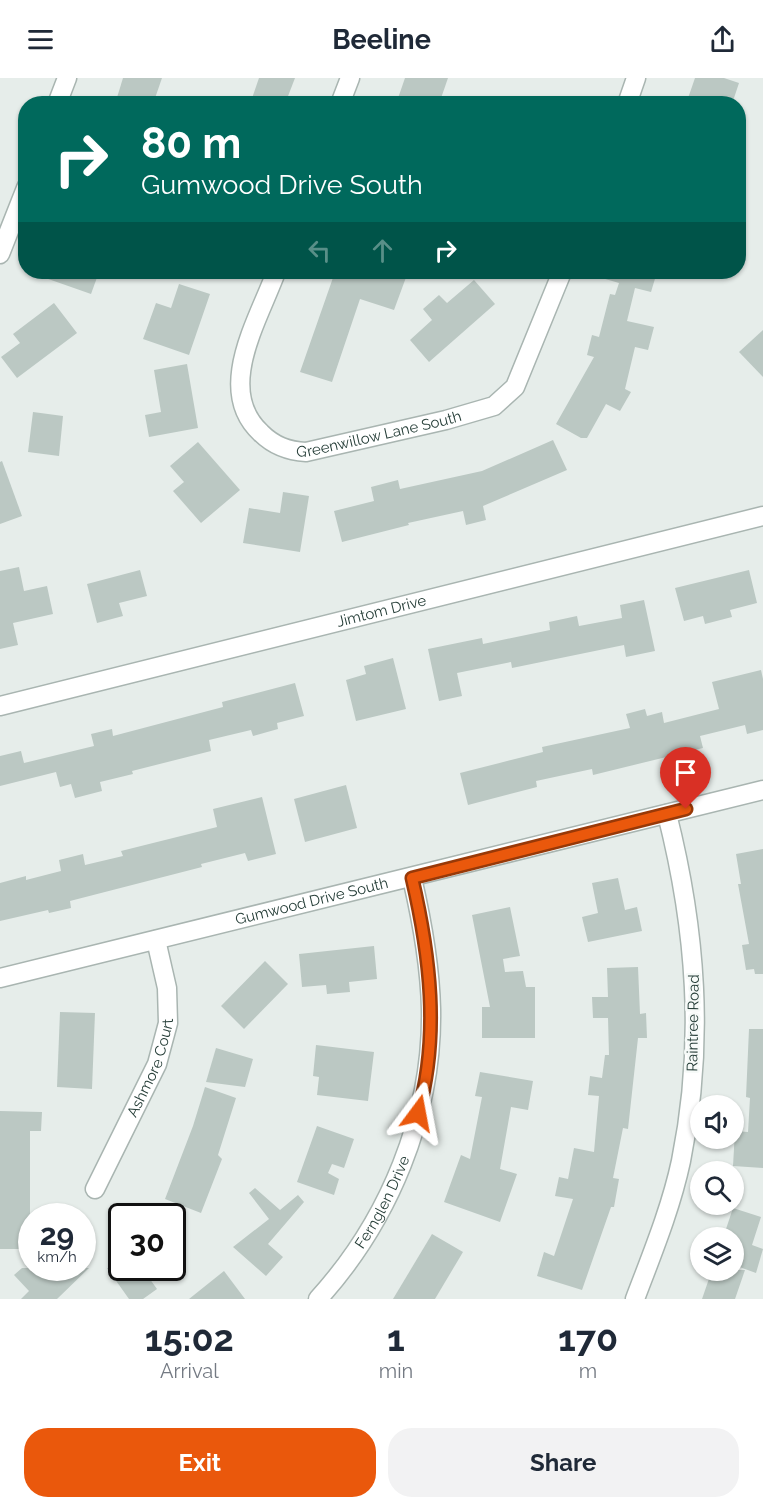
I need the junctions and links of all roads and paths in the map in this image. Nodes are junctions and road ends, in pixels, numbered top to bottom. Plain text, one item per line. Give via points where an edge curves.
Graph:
1 (67, 78) edge
2 (350, 78) edge
3 (636, 78) edge
4 (60, 96) edge
5 (343, 96) edge
6 (630, 96) edge
7 (18, 208) edge
8 (0, 254) edge
9 (273, 279) edge
10 (559, 279) edge
11 (763, 516) edge
12 (0, 706) edge
13 (763, 790) edge
14 (667, 813) junction
15 (412, 878) junction
16 (156, 940) junction
17 (0, 978) edge
18 (95, 1189) dead end
19 (318, 1299) edge
20 (635, 1299) edge

1 - 4 street
2 - 5 street
3 - 6 street
7 - 8 street
9 - 10 street, Greenwillow Lane South via 244,357 240,373 242,404 248,419 273,444 306,452 483,411 504,399 515,387
11 - 12 street, Jimtom Drive
13 - 14 street, Gumwood Drive South
14 - 15 street, Gumwood Drive South
14 - 20 street, Raintree Road via 691,932 696,1001 694,1051 681,1161
15 - 16 street, Gumwood Drive South
15 - 19 street, Fernglen Drive via 422,921 431,1009 424,1092 400,1170 383,1209 347,1266
16 - 17 street, Gumwood Drive South
16 - 18 street, Ashmore Court via 167,988 168,1023 157,1064

